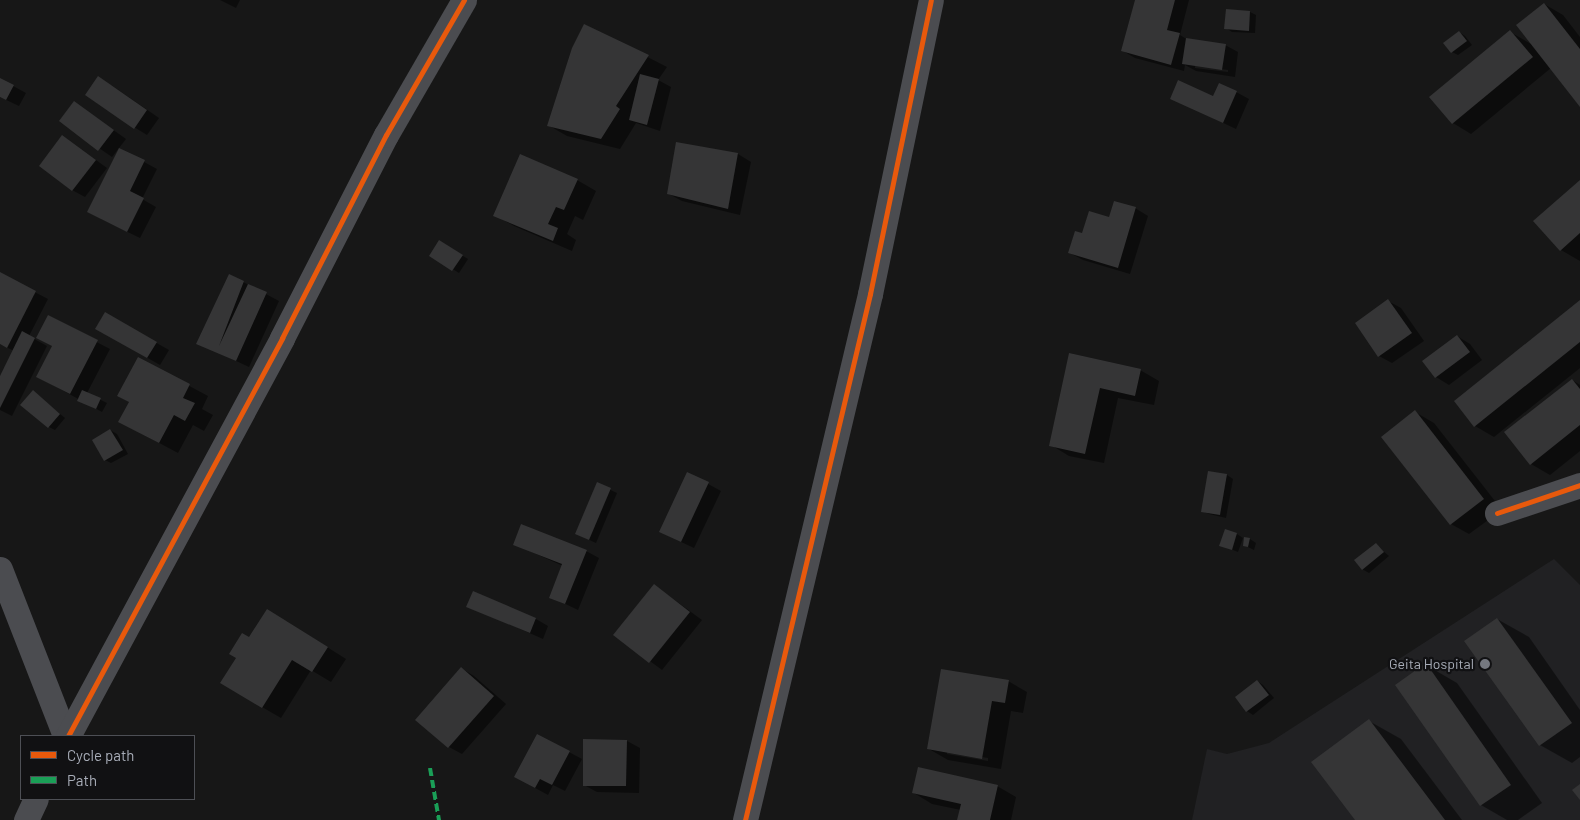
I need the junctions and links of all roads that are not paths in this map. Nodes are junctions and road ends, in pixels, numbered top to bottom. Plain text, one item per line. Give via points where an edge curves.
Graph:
1 (464, 0) edge
2 (931, 0) edge
3 (1580, 485) edge
4 (1497, 512) dead end
5 (0, 569) edge
6 (66, 735) edge
7 (67, 735) edge
8 (36, 800) edge
9 (26, 820) edge
10 (745, 820) edge

1 - 7 street via 386,135 282,338
2 - 10 street via 870,294
3 - 4 street
5 - 6 street
8 - 9 street

